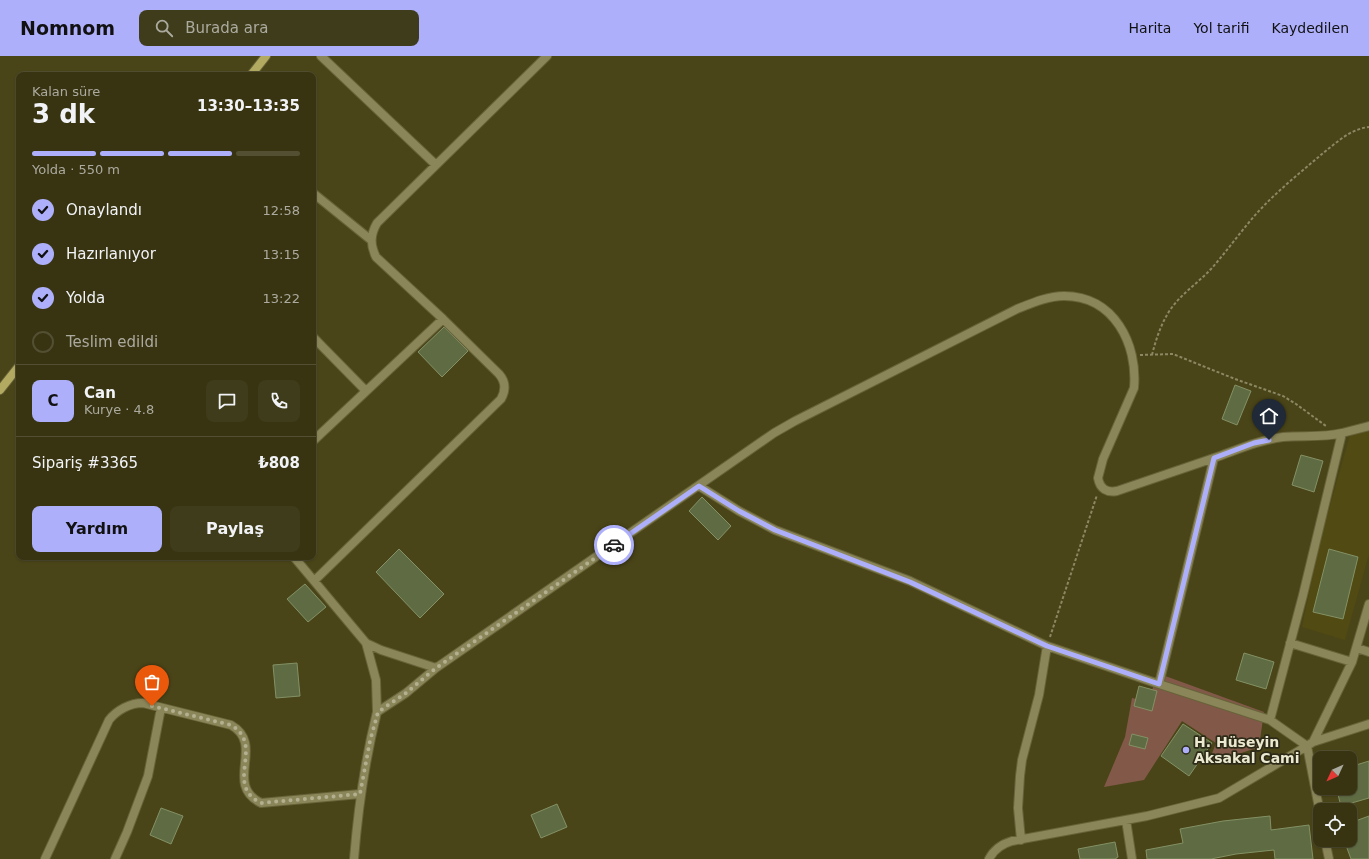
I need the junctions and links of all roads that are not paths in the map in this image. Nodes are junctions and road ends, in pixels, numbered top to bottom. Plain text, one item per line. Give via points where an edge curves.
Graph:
1 (266, 56) edge
2 (321, 56) edge
3 (547, 56) edge
4 (253, 72) edge
5 (436, 165) junction
6 (316, 195) edge
7 (371, 240) junction
8 (443, 319) junction
9 (316, 340) edge
10 (16, 370) edge
11 (0, 390) edge
12 (366, 392) junction
13 (1369, 426) edge
14 (1342, 434) junction
15 (316, 438) edge
16 (1214, 458) junction
17 (699, 486) junction
18 (297, 560) edge
19 (314, 580) junction
20 (1369, 604) edge
21 (366, 643) junction
22 (1290, 643) junction
23 (1047, 646) junction
24 (1357, 648) junction
25 (1369, 652) edge
26 (1352, 662) junction
27 (436, 668) junction
28 (1159, 684) junction
29 (161, 708) junction
30 (378, 712) junction
31 (1270, 720) junction
32 (1369, 724) edge
33 (1310, 744) junction
34 (360, 794) junction
35 (1319, 803) edge
36 (1126, 820) junction
37 (1021, 840) junction
38 (1326, 847) edge
39 (45, 859) edge
40 (115, 859) edge
41 (354, 859) edge
42 (989, 859) edge
43 (1132, 859) edge
44 (1329, 859) edge

1 - 4 street
2 - 5 street
3 - 5 street
5 - 7 street via 377,223
6 - 7 street
7 - 8 street via 376,257
8 - 12 street
8 - 19 street via 502,378 505,386 503,395
9 - 12 street
10 - 11 street
12 - 15 street
13 - 14 street
14 - 16 street via 1269,440
14 - 22 street
16 - 17 street via 1117,492 1106,491 1100,486 1098,474 1102,459 1134,388 1133,356 1122,328 1098,305 1072,296 1053,297 1017,309 795,420 758,443
16 - 28 street
17 - 23 street via 775,530 910,582
17 - 27 street
18 - 19 street
19 - 21 street
20 - 24 street
21 - 27 street
21 - 30 street via 376,680
22 - 26 street
22 - 31 street
23 - 28 street
23 - 37 street via 1039,695 1022,760 1018,808
24 - 25 street
24 - 26 street
26 - 33 street
27 - 30 street
28 - 31 street
29 - 34 street via 231,725 241,732 246,742 245,786 250,795 261,803
29 - 39 street via 137,703 112,716
29 - 40 street via 148,776
30 - 34 street
31 - 33 street
32 - 33 street
33 - 35 street
33 - 36 street via 1218,798
34 - 41 street
36 - 37 street
36 - 43 street
37 - 42 street via 1006,843
38 - 44 street

